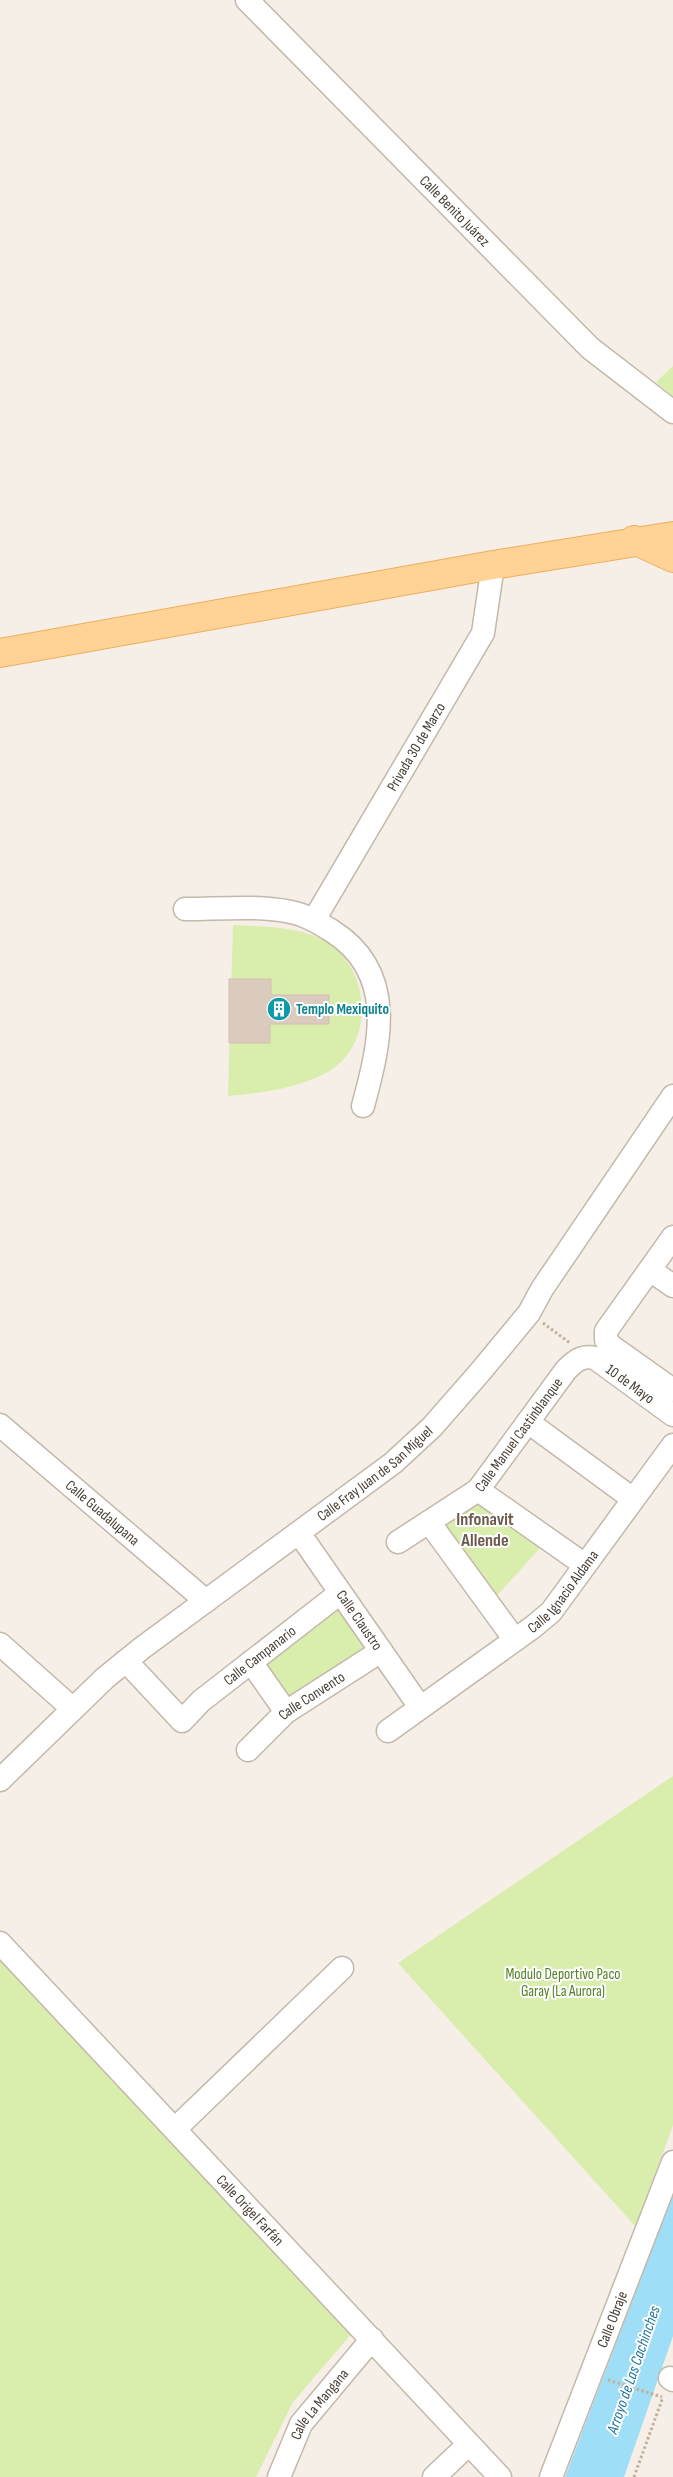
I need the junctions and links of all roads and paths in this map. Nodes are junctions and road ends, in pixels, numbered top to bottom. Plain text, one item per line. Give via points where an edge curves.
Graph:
1 (247, 0) edge
2 (673, 412) edge
3 (673, 536) edge
4 (634, 540) junction
5 (673, 558) edge
6 (493, 564) junction
7 (0, 653) edge
8 (185, 909) dead end
9 (314, 920) junction
10 (673, 1096) edge
11 (363, 1106) dead end
12 (673, 1237) edge
13 (650, 1270) junction
14 (673, 1286) edge
15 (529, 1313) junction
16 (585, 1356) junction
17 (673, 1390) edge
18 (673, 1415) edge
19 (528, 1422) junction
20 (0, 1425) edge
21 (673, 1445) edge
22 (478, 1490) junction
23 (633, 1499) junction
24 (429, 1522) junction
25 (299, 1532) junction
26 (398, 1542) dead end
27 (585, 1565) junction
28 (340, 1593) junction
29 (206, 1601) junction
30 (515, 1640) junction
31 (0, 1644) edge
32 (381, 1650) junction
33 (126, 1661) junction
34 (251, 1662) junction
35 (420, 1707) junction
36 (73, 1709) junction
37 (286, 1712) junction
38 (388, 1731) dead end
39 (248, 1750) dead end
40 (0, 1780) edge
41 (0, 1943) edge
42 (342, 1968) dead end
43 (175, 2129) junction
44 (673, 2162) edge
45 (372, 2339) junction
46 (591, 2374) junction
47 (669, 2385) edge
48 (469, 2444) junction
49 (279, 2477) edge
50 (434, 2477) edge
51 (500, 2477) edge
52 (551, 2477) edge
53 (634, 2477) edge

1 - 2 street, Calle Benito Juárez via 590,348
3 - 4 main road
4 - 5 main road
4 - 6 main road
6 - 7 main road
6 - 9 street, Privada 30 de Marzo via 482,633
8 - 9 street via 290,912
9 - 11 street via 346,940 369,970 380,1007 377,1054
10 - 15 street, Calle Fray Juan de San Miguel
12 - 13 street
13 - 14 street
13 - 17 street, 10 de Mayo via 611,1323 606,1331 606,1340
15 - 16 path
15 - 25 street, Calle Fray Juan de San Miguel via 432,1427 393,1463
16 - 18 street, 10 de Mayo via 595,1358
16 - 19 street, Calle Manuel Castinblanque via 566,1370
19 - 22 street, Calle Manuel Castinblanque
19 - 23 street
20 - 29 street, Calle Guadalupana
21 - 23 street, Calle Ignacio Aldama
22 - 24 street, Calle Manuel Castinblanque
22 - 27 street
23 - 27 street, Calle Ignacio Aldama
24 - 26 street, Calle Manuel Castinblanque
24 - 30 street
25 - 28 street, Calle Claustro
25 - 29 street, Calle Fray Juan de San Miguel
27 - 30 street, Calle Ignacio Aldama via 551,1612
28 - 32 street, Calle Claustro
28 - 34 street, Calle Campanario
29 - 33 street, Calle Fray Juan de San Miguel
30 - 35 street, Calle Ignacio Aldama
31 - 36 street
32 - 35 street, Calle Claustro
32 - 37 street, Calle Convento
33 - 34 street, Calle Campanario via 182,1721 201,1701
33 - 36 street, Calle Fray Juan de San Miguel
34 - 37 street
35 - 38 street, Calle Ignacio Aldama
36 - 40 street, Calle Fray Juan de San Miguel
37 - 39 street, Calle Convento
41 - 43 street, Calle Origel Farfán
42 - 43 street
43 - 45 street, Calle Origel Farfán
44 - 46 street, Calle Obraje
45 - 48 street, Calle Origel Farfán
45 - 49 street, Calle La Mangana via 302,2424
46 - 47 path
46 - 52 street, Calle Obraje
47 - 53 path
48 - 50 street
48 - 51 street, Calle Origel Farfán

